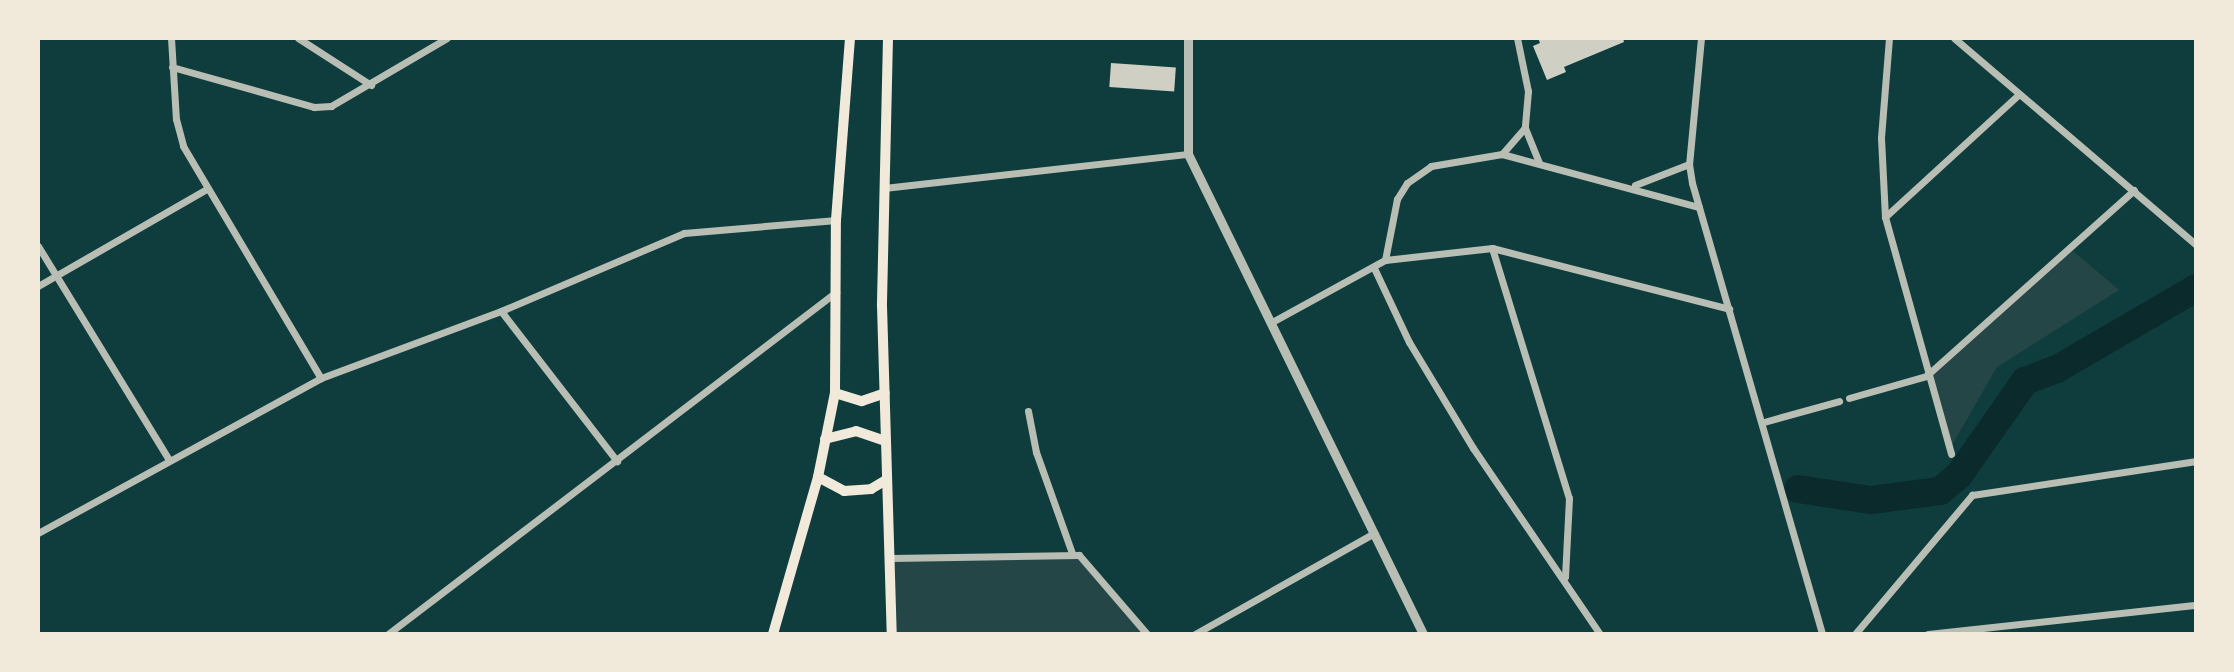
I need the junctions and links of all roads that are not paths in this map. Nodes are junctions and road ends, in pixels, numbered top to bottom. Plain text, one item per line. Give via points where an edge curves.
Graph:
1 (171, 38) edge
2 (298, 38) edge
3 (447, 38) edge
4 (850, 38) edge
5 (888, 38) edge
6 (1188, 38) edge
7 (1517, 38) edge
8 (1701, 38) edge
9 (1889, 38) edge
10 (1954, 38) edge
11 (172, 67) junction
12 (371, 85) junction
13 (2019, 94) junction
14 (1525, 128) junction
15 (1188, 154) junction
16 (1502, 154) junction
17 (1539, 162) junction
18 (1689, 164) junction
19 (1634, 186) junction
20 (884, 188) junction
21 (207, 189) junction
22 (2134, 190) junction
23 (1699, 207) junction
24 (1885, 217) junction
25 (836, 220) junction
26 (2196, 245) edge
27 (38, 246) edge
28 (1492, 248) junction
29 (1385, 260) junction
30 (1374, 268) junction
31 (55, 276) junction
32 (38, 286) edge
33 (836, 292) junction
34 (1729, 309) junction
35 (501, 311) junction
36 (1272, 322) junction
37 (1926, 376) junction
38 (321, 378) junction
39 (835, 393) junction
40 (885, 393) junction
41 (1849, 398) dead end
42 (1839, 401) dead end
43 (1028, 411) dead end
44 (1764, 422) junction
45 (825, 439) junction
46 (885, 441) junction
47 (1951, 454) dead end
48 (168, 458) junction
49 (617, 461) junction
50 (2196, 461) edge
51 (818, 477) junction
52 (886, 480) junction
53 (38, 533) edge
54 (1374, 533) junction
55 (1072, 553) junction
56 (891, 558) junction
57 (1565, 577) junction
58 (2196, 605) edge
59 (388, 634) edge
60 (773, 634) edge
61 (892, 634) edge
62 (1147, 634) edge
63 (1195, 634) edge
64 (1423, 634) edge
65 (1600, 634) edge
66 (1822, 634) edge
67 (1855, 634) edge
68 (1928, 634) edge

1 - 11 street
2 - 12 street
3 - 12 street
4 - 25 main road
5 - 20 main road
6 - 15 street
7 - 14 street via 1528,91
8 - 18 street
9 - 24 street via 1881,138
10 - 13 street
11 - 12 street via 314,107 348,100
11 - 21 street via 183,146
13 - 22 street
13 - 24 street
14 - 16 street
14 - 17 street
15 - 20 street
15 - 36 street
16 - 17 street
16 - 29 street via 1431,166 1407,183 1395,208
17 - 19 street
18 - 19 street
18 - 23 street
19 - 23 street
20 - 40 main road
21 - 31 street
21 - 38 street
22 - 26 street
22 - 37 street
23 - 34 street
24 - 37 street
25 - 33 main road
25 - 35 street via 684,233
27 - 31 street
28 - 29 street
28 - 34 street
28 - 57 street via 1569,498
29 - 30 street
30 - 36 street
30 - 57 street via 1409,342 1473,448
31 - 32 street
31 - 48 street
33 - 39 main road
33 - 49 street
34 - 44 street
35 - 38 street
35 - 49 street
36 - 54 street
37 - 41 street
37 - 47 street
38 - 48 street
39 - 40 main road via 862,401
39 - 45 main road
40 - 46 main road
42 - 44 street
43 - 55 street via 1036,452
44 - 66 street
45 - 46 main road via 856,431
45 - 51 main road
46 - 52 main road
48 - 53 street
49 - 59 street
50 - 67 street via 1972,495
51 - 52 main road via 855,492
51 - 60 main road
52 - 56 main road
54 - 63 street
54 - 64 street
55 - 56 street
55 - 62 street via 1087,560
56 - 61 main road
57 - 65 street
58 - 68 street

